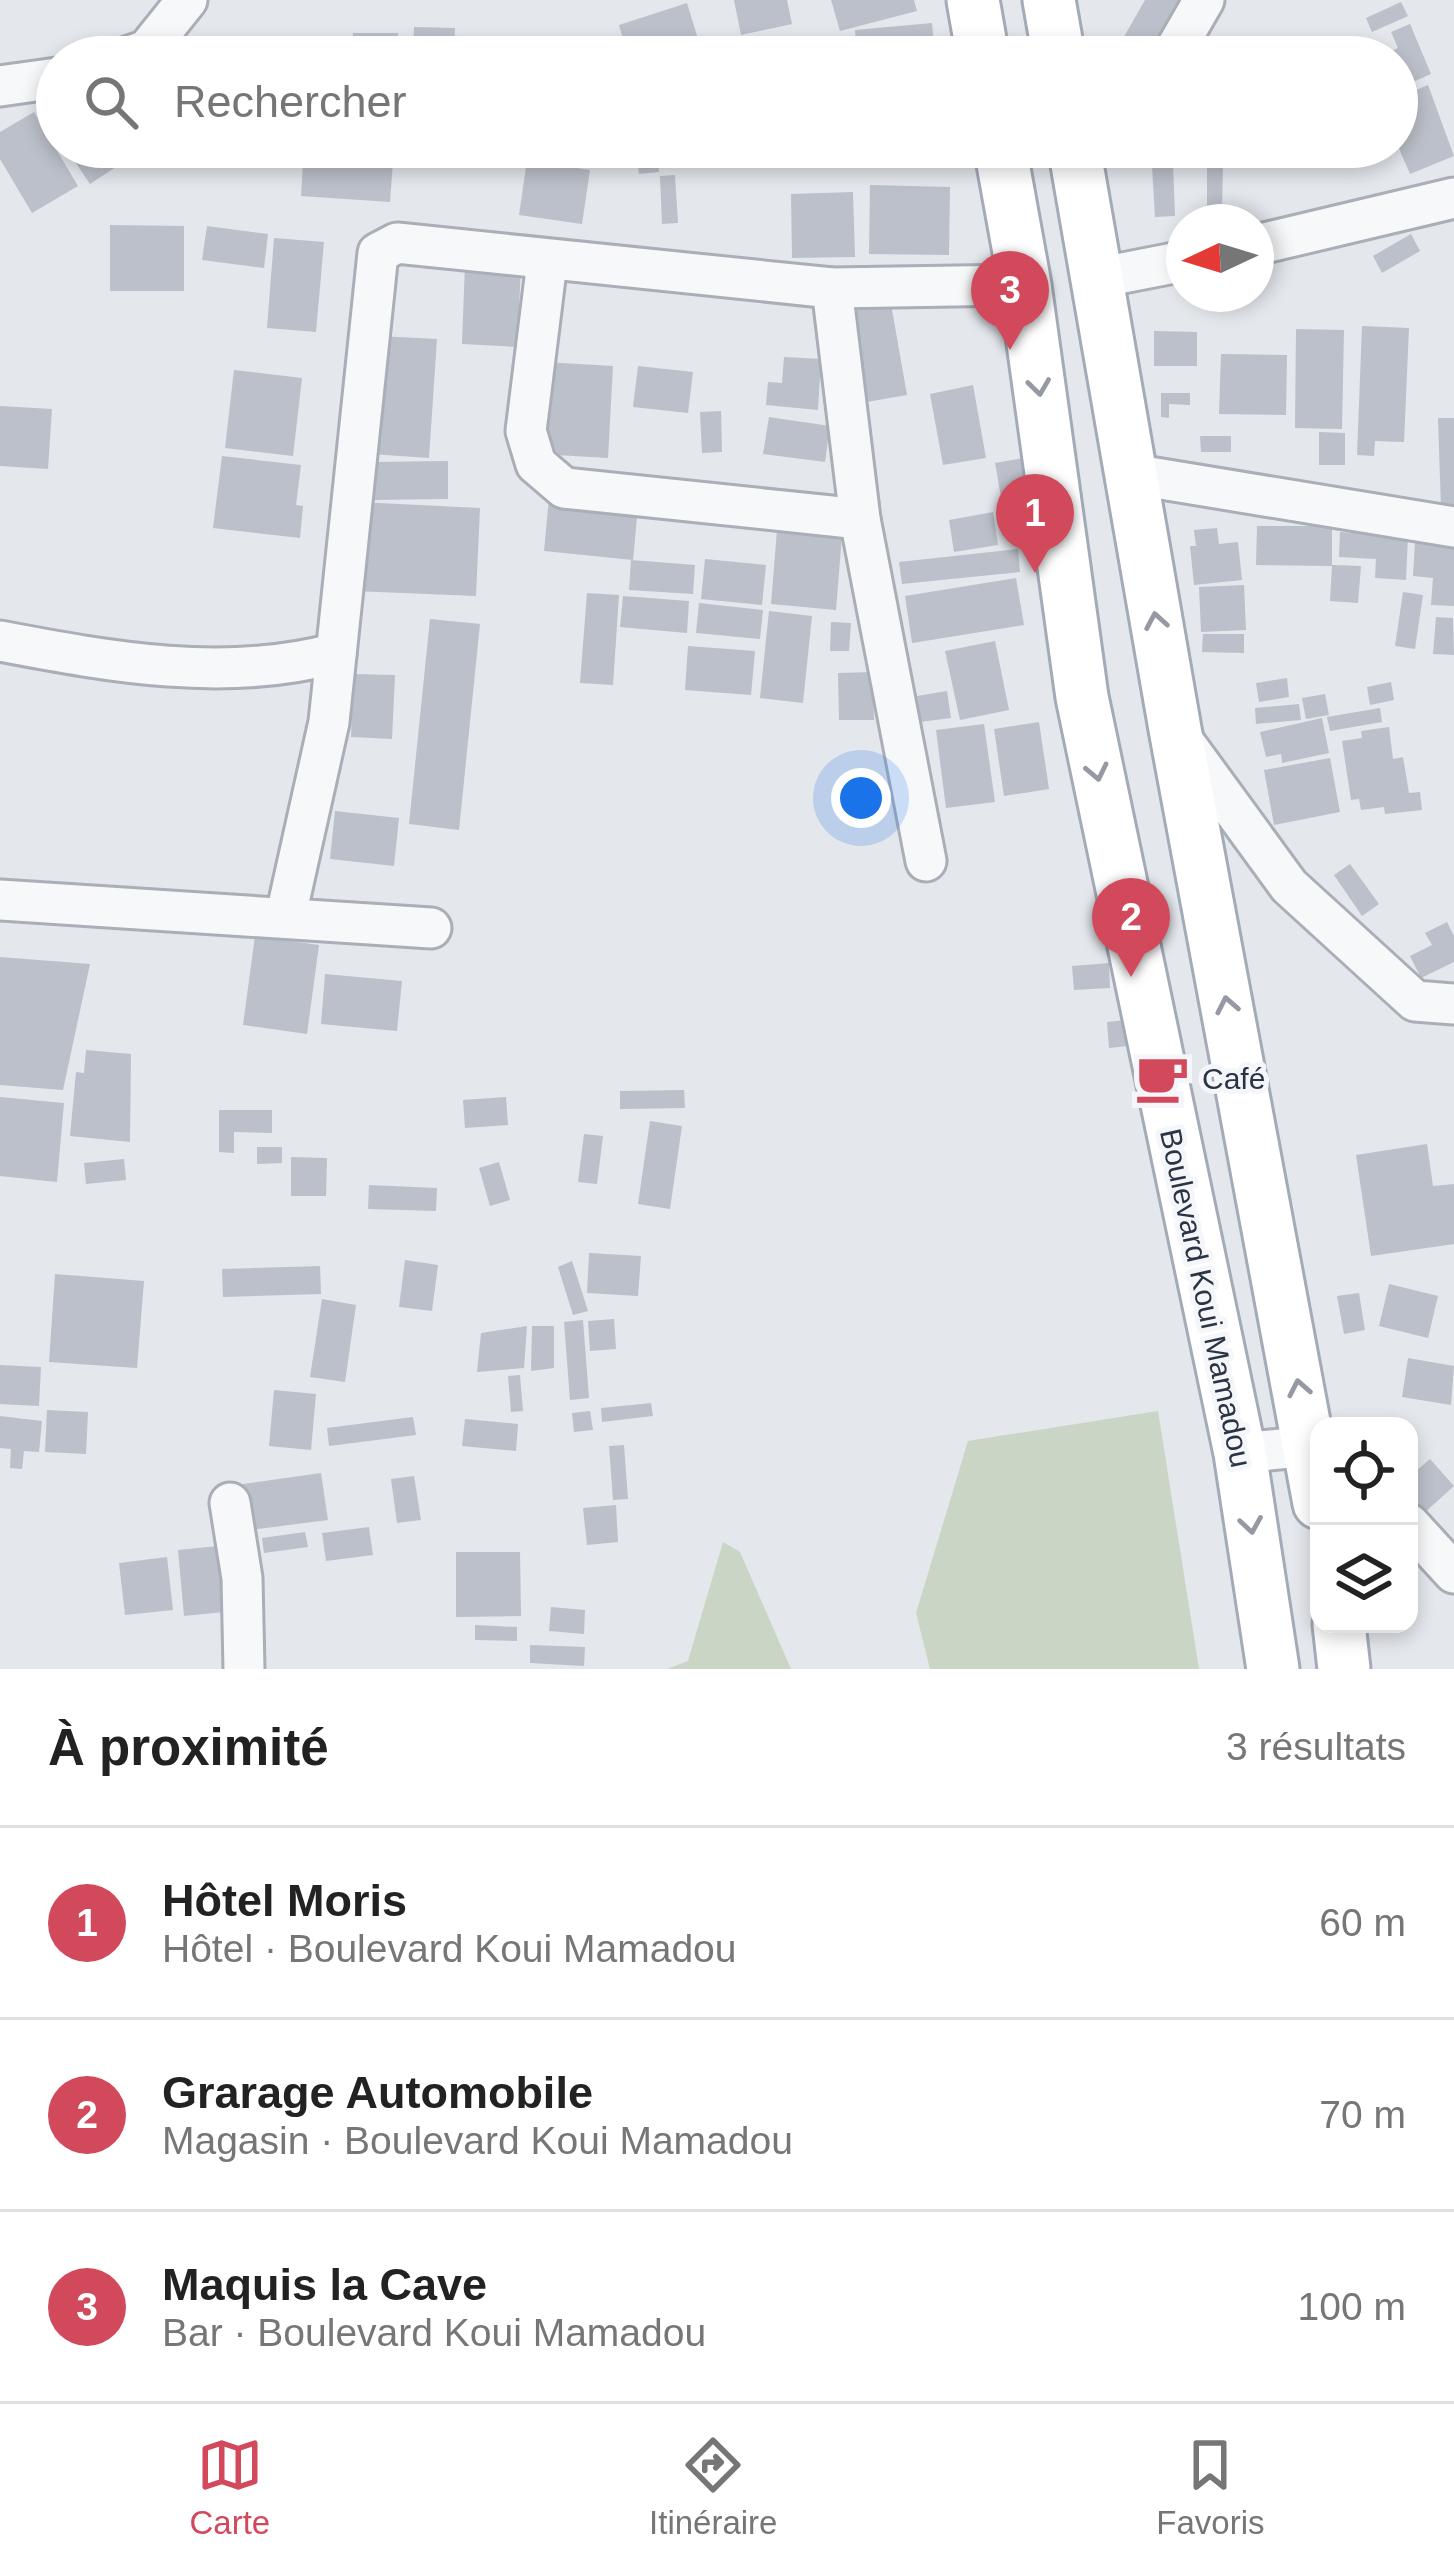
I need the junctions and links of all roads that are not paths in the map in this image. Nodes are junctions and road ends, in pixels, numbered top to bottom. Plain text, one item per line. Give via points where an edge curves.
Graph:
1 (187, 0) edge
2 (973, 0) edge
3 (1049, 0) edge
4 (1204, 0) edge
5 (158, 36) edge
6 (979, 36) edge
7 (1055, 36) edge
8 (1184, 36) edge
9 (36, 81) edge
10 (0, 86) edge
11 (1004, 168) edge
12 (1082, 168) edge
13 (1454, 199) edge
14 (1274, 241) edge
15 (547, 262) junction
16 (1166, 264) edge
17 (1097, 278) junction
18 (1025, 285) junction
19 (832, 288) junction
20 (1131, 474) junction
21 (860, 519) junction
22 (1454, 527) edge
23 (0, 641) edge
24 (335, 653) junction
25 (1175, 729) junction
26 (926, 861) dead end
27 (0, 900) edge
28 (286, 915) junction
29 (430, 928) dead end
30 (1454, 1004) edge
31 (1310, 1427) edge
32 (1310, 1448) edge
33 (1240, 1453) junction
34 (230, 1503) dead end
35 (1410, 1525) edge
36 (1454, 1573) edge
37 (1340, 1633) edge
38 (244, 1669) edge
39 (1273, 1669) edge
40 (1344, 1669) edge

1 - 5 street
2 - 6 main road
3 - 7 main road
4 - 8 street
9 - 10 street
11 - 18 main road, Boulevard Koui Mamadou
12 - 17 main road
13 - 14 street
15 - 19 street
15 - 21 street via 526,431 546,476 565,488
15 - 24 street via 397,243 378,253
16 - 17 street
17 - 20 main road
18 - 19 street
18 -> 33 main road, Boulevard Koui Mamadou via 1082,697
19 - 21 street
20 - 22 street
25 -> 20 main road
21 - 26 street
23 - 24 street via 222,669
24 - 28 street via 314,805
25 - 30 street via 1289,886 1415,1001
31 -> 25 main road
27 - 28 street
28 - 29 street
32 - 33 street
33 -> 39 main road, Boulevard Koui Mamadou
34 - 38 street
35 - 36 street
37 - 40 main road

